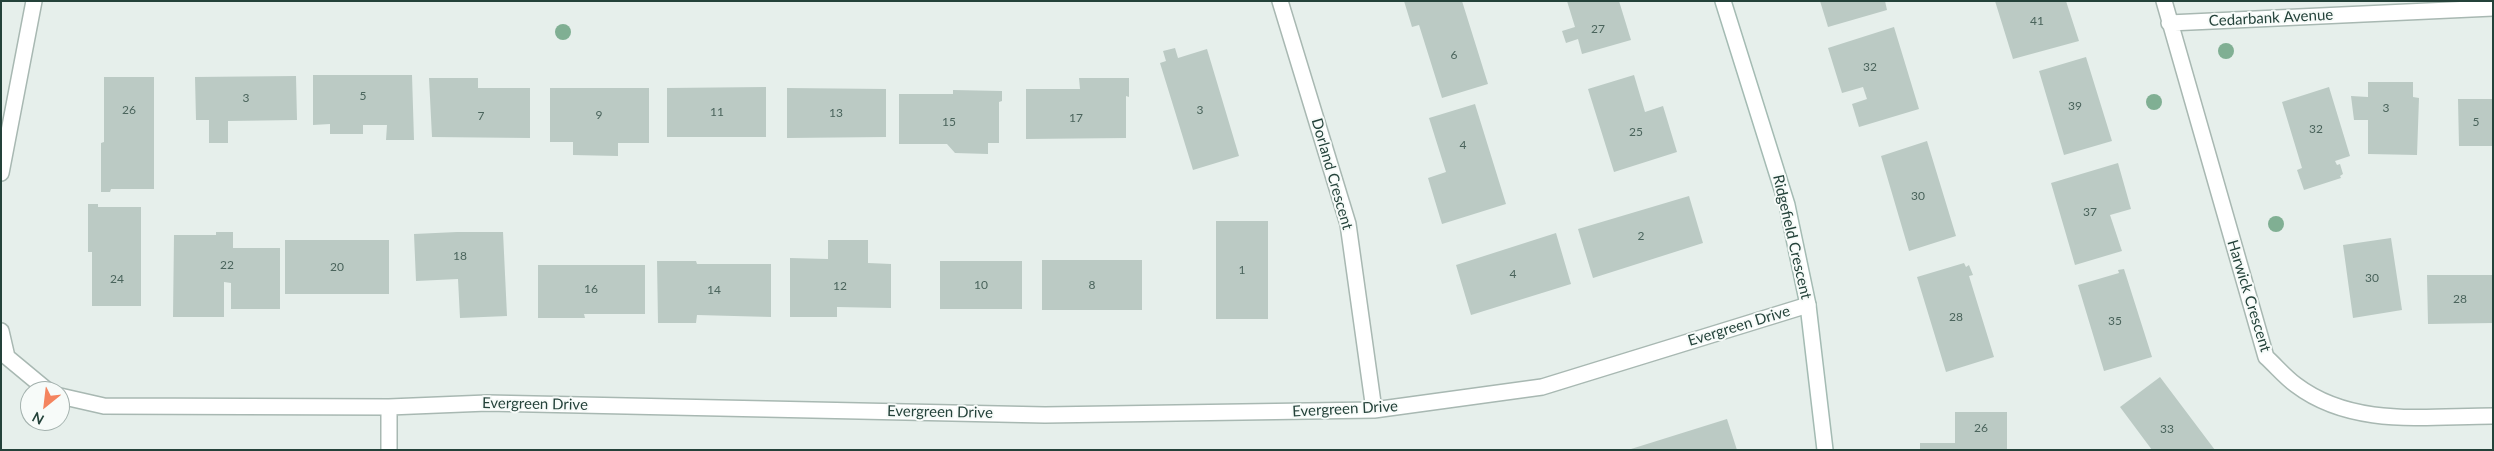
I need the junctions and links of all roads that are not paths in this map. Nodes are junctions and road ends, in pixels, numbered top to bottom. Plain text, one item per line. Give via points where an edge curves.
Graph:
1 (34, 1) edge
2 (1280, 1) edge
3 (1723, 1) edge
4 (2164, 1) edge
5 (2493, 8) edge
6 (2169, 23) junction
7 (1, 173) edge
8 (1808, 305) junction
9 (1, 331) edge
10 (36, 381) edge
11 (70, 398) edge
12 (389, 407) junction
13 (1374, 410) junction
14 (2493, 416) edge
15 (389, 450) edge
16 (1825, 450) edge

1 - 7 street
2 - 13 street, Dorland Crescent via 1348,224
3 - 8 street, Ridgefield Crescent via 1788,205
4 - 6 street, Harwick Crescent
5 - 6 street, Cedarbank Avenue
6 - 14 street, Harwick Crescent via 2266,357 2297,386 2332,405 2372,416
8 - 13 street, Evergreen Drive via 1542,387
8 - 16 street, Ridgefield Crescent
9 - 10 street via 7,357
11 - 12 street, Evergreen Drive via 104,406
12 - 13 street, Evergreen Drive via 487,403 1045,415
12 - 15 street

